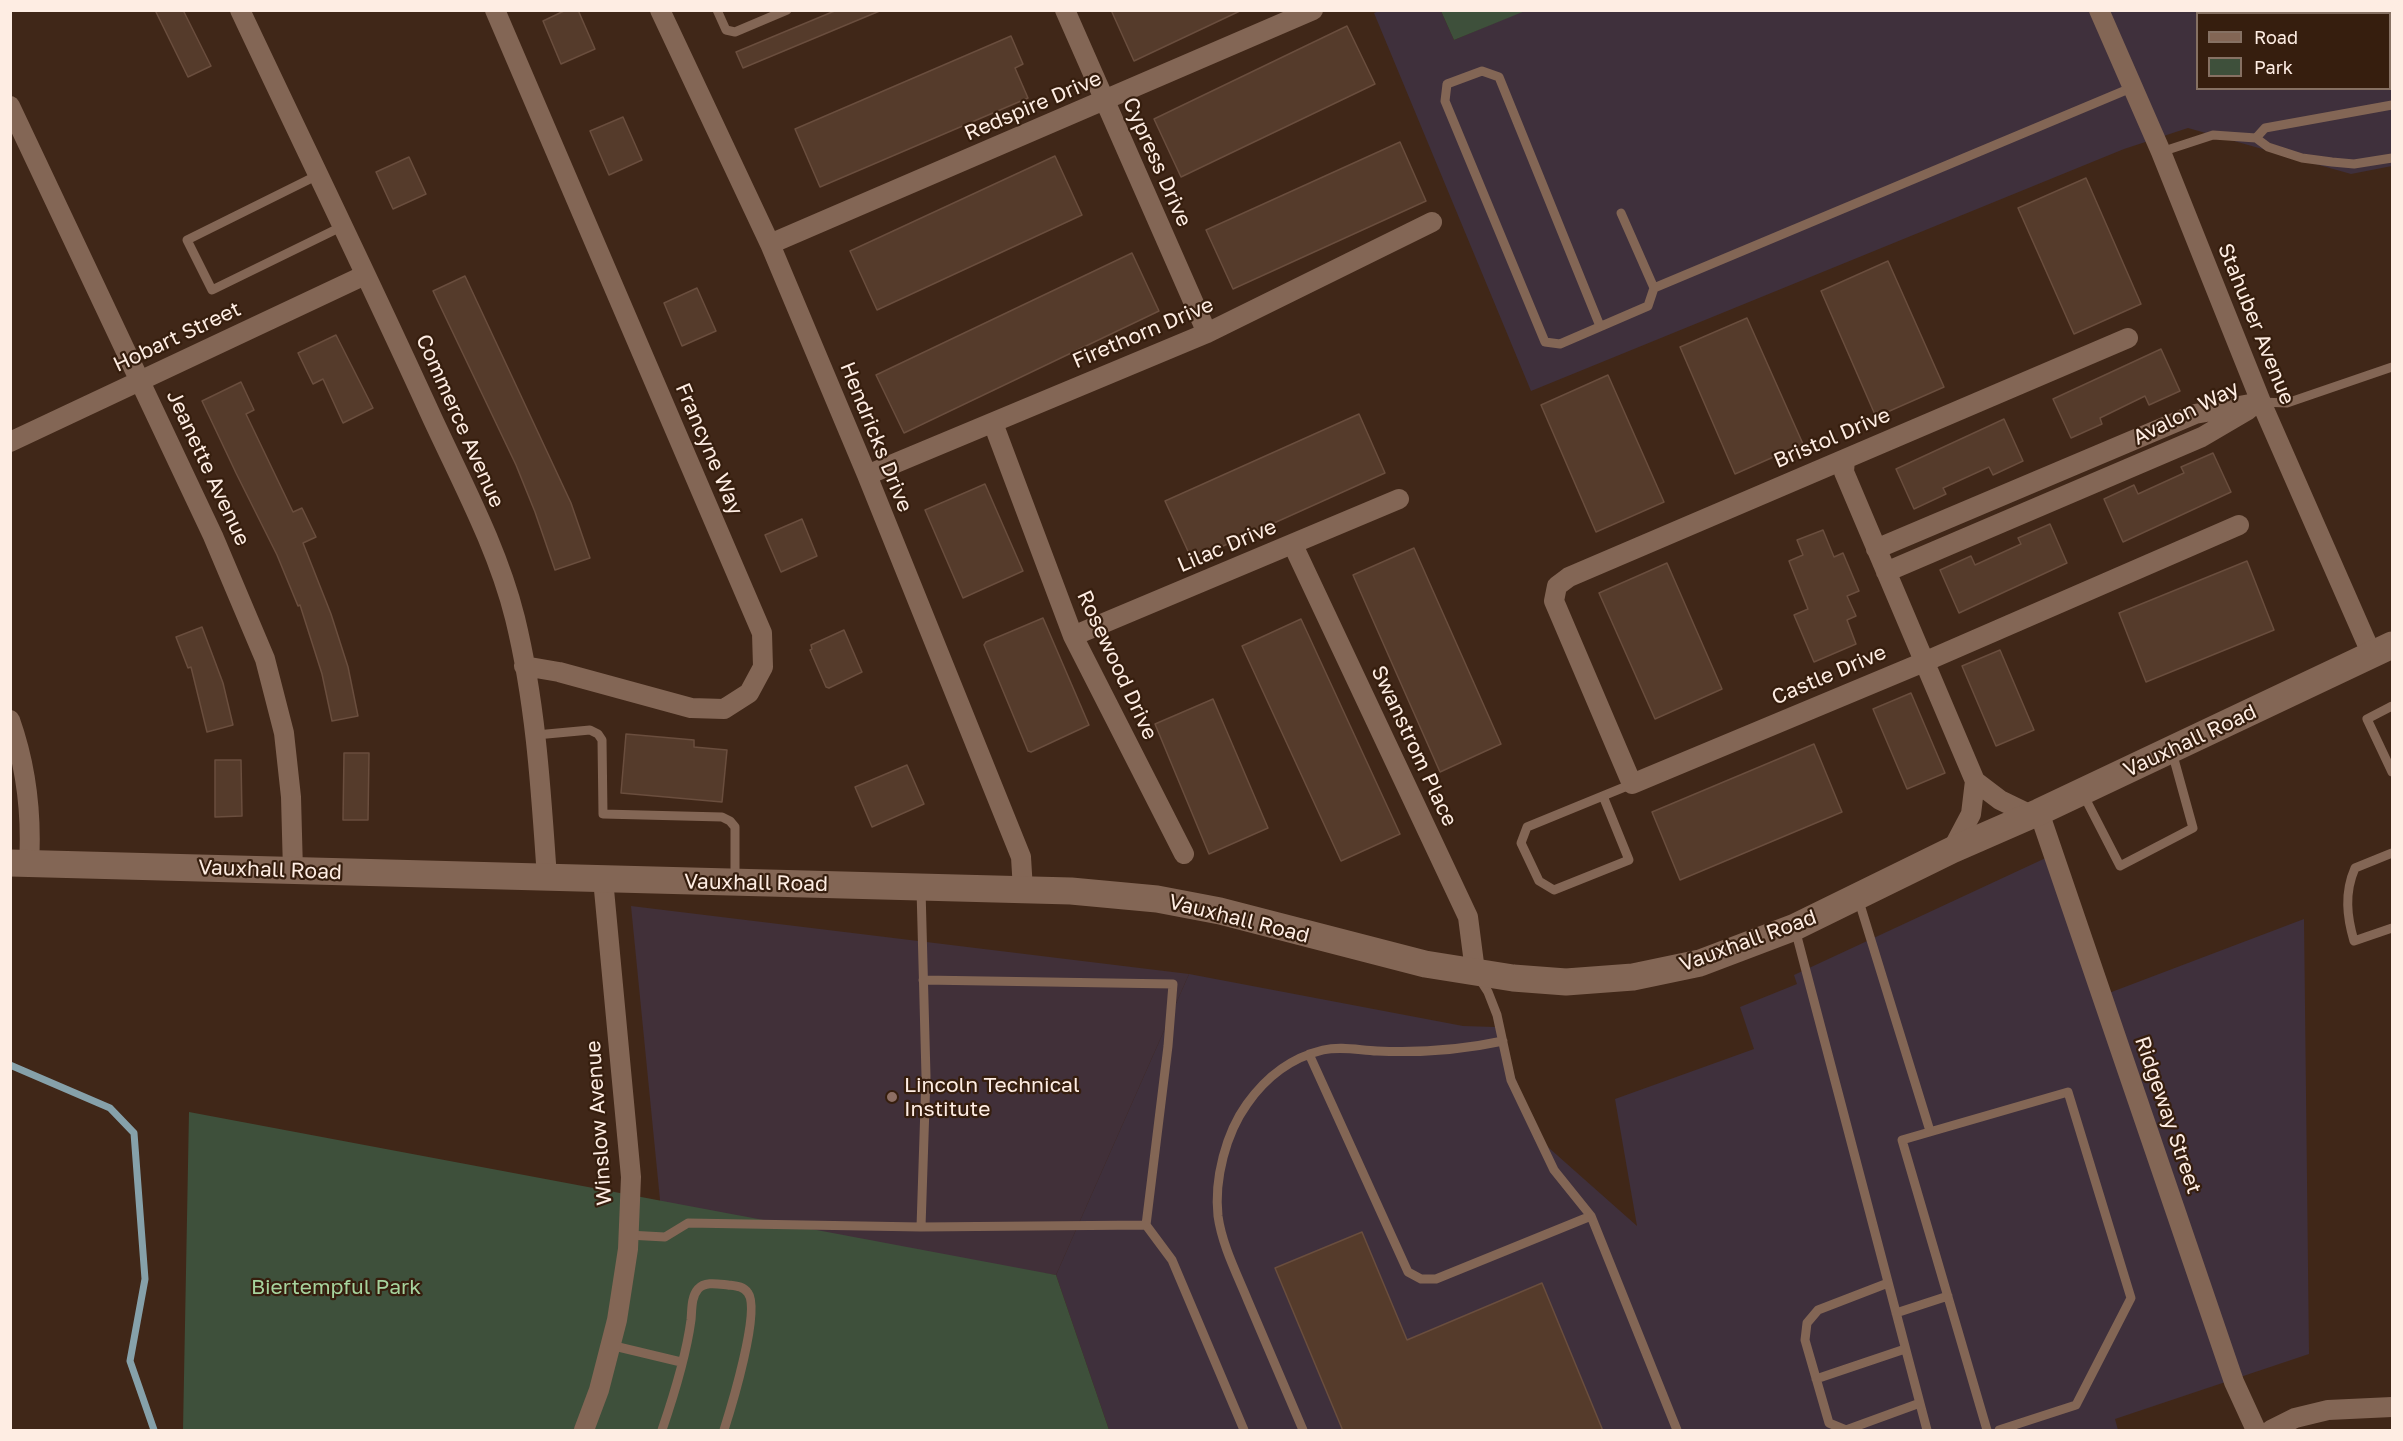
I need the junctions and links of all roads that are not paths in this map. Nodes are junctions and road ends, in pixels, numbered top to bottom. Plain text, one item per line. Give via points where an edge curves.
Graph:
1 (240, 10) edge
2 (495, 10) edge
3 (660, 10) edge
4 (717, 10) edge
5 (787, 10) edge
6 (1065, 10) edge
7 (1313, 10) edge
8 (2099, 10) edge
9 (2131, 88) junction
10 (1104, 102) junction
11 (2392, 105) edge
12 (10, 106) edge
13 (2256, 138) junction
14 (2161, 152) junction
15 (2392, 158) edge
16 (318, 175) junction
17 (1621, 213) dead end
18 (1432, 222) dead end
19 (343, 226) junction
20 (770, 244) junction
21 (365, 275) junction
22 (1654, 288) junction
23 (1600, 326) junction
24 (1208, 333) junction
25 (2128, 338) dead end
26 (2392, 367) edge
27 (141, 380) junction
28 (2261, 402) junction
29 (993, 423) junction
30 (10, 442) edge
31 (1845, 459) junction
32 (867, 475) junction
33 (1400, 499) dead end
34 (2239, 525) dead end
35 (1293, 545) junction
36 (1876, 549) junction
37 (1886, 572) junction
38 (1073, 636) junction
39 (2382, 650) edge
40 (1924, 662) junction
41 (524, 666) junction
42 (2392, 706) edge
43 (10, 720) edge
44 (536, 735) junction
45 (2171, 750) junction
46 (2392, 772) edge
47 (1975, 781) junction
48 (1632, 784) junction
49 (2082, 792) junction
50 (1603, 796) junction
51 (2035, 814) junction
52 (1952, 850) junction
53 (2392, 853) edge
54 (1184, 854) dead end
55 (20, 863) edge
56 (293, 871) junction
57 (547, 878) junction
58 (603, 879) junction
59 (735, 882) junction
60 (921, 887) junction
61 (1023, 890) junction
62 (1858, 896) junction
63 (1795, 927) junction
64 (2392, 928) edge
65 (1475, 971) junction
66 (923, 980) junction
67 (1503, 1041) junction
68 (1309, 1054) junction
69 (1930, 1131) junction
70 (1591, 1216) junction
71 (1146, 1225) junction
72 (921, 1227) junction
73 (628, 1235) junction
74 (1888, 1283) junction
75 (1948, 1296) junction
76 (1896, 1313) junction
77 (610, 1345) junction
78 (1905, 1349) junction
79 (681, 1362) junction
80 (1816, 1378) junction
81 (1920, 1403) junction
82 (2392, 1407) edge
83 (584, 1431) edge
84 (662, 1431) edge
85 (724, 1431) edge
86 (1244, 1431) edge
87 (1303, 1431) edge
88 (1677, 1431) edge
89 (1927, 1431) edge
90 (1987, 1431) edge
91 (1999, 1431) edge
92 (2256, 1431) edge
93 (2271, 1431) edge

1 - 16 street, Commerce Avenue
2 - 41 street, Francyne Way via 762,633 764,667 749,693 724,709 691,708
3 - 20 street, Hendricks Drive
4 - 5 lane via 726,30 735,32
6 - 10 street, Cypress Drive
7 - 10 street, Redspire Drive
8 - 9 street, Stahuber Avenue
9 - 14 street, Stahuber Avenue
9 - 22 lane
10 - 20 street, Redspire Drive
10 - 24 street, Cypress Drive
11 - 13 lane via 2265,128
12 - 27 street, Jeanette Avenue
13 - 14 lane via 2213,135
13 - 15 lane via 2268,147 2302,158 2354,164
14 - 28 street, Stahuber Avenue
16 - 19 street, Commerce Avenue
16 - 19 lane via 187,240 212,290
17 - 22 lane
18 - 24 street, Firethorn Drive
19 - 21 street, Commerce Avenue
20 - 32 street, Hendricks Drive
21 - 27 street, Hobart Street
21 - 41 street, Commerce Avenue via 484,532 514,618
22 - 23 lane via 1647,306
23 - 23 lane via 1560,344 1545,342 1445,101 1448,84 1482,70 1498,77
24 - 29 street, Firethorn Drive
25 - 31 street, Bristol Drive
26 - 28 lane via 2287,403
27 - 30 street, Hobart Street
27 - 56 street, Jeanette Avenue via 265,659 284,734
28 - 36 street, Avalon Way via 2195,414
28 - 37 street, Avalon Way via 2202,437
28 - 39 street, Stahuber Avenue
29 - 32 street, Firethorn Drive
29 - 38 street, Rosewood Drive
31 - 36 street via 1844,472
31 - 48 street, Bristol Drive via 1569,577 1557,586 1554,601
32 - 61 street, Hendricks Drive via 1021,857
33 - 35 street, Lilac Drive
34 - 40 street, Castle Drive
35 - 38 street, Lilac Drive
35 - 65 street, Swanstrom Place via 1467,917
36 - 37 street
37 - 40 street
38 - 54 street, Rosewood Drive
39 - 45 street, Vauxhall Road
40 - 47 street
40 - 48 street, Castle Drive
41 - 44 street, Commerce Avenue
42 - 46 lane via 2367,719
43 - 55 street via 30,802
44 - 57 street, Commerce Avenue
44 - 59 lane via 590,730 598,734 602,740 603,814 730,820 735,827
45 - 49 street, Vauxhall Road
45 - 49 lane via 2193,828 2120,866
47 - 51 street via 2000,800
47 - 52 street via 1971,814
48 - 50 lane
49 - 51 street, Vauxhall Road
50 - 50 lane via 1527,827 1521,843 1539,881 1554,890 1629,860
51 - 52 street, Vauxhall Road
51 - 92 street, Ridgeway Street via 2234,1382
52 - 62 street, Vauxhall Road
53 - 64 lane via 2355,868 2348,884 2348,919 2354,942
55 - 56 street, Vauxhall Road
56 - 57 street, Vauxhall Road
57 - 58 street, Vauxhall Road
58 - 59 street, Vauxhall Road
58 - 73 street, Winslow Avenue via 631,1177
59 - 60 street, Vauxhall Road
60 - 61 street, Vauxhall Road
60 - 66 lane
61 - 65 street, Vauxhall Road via 1157,899 1220,911 1425,964
62 - 63 street, Vauxhall Road
62 - 69 lane
63 - 65 street, Vauxhall Road via 1700,963 1633,977 1566,982
63 - 74 lane
65 - 67 lane via 1488,992
66 - 71 lane via 1173,984
66 - 72 lane via 926,1076
67 - 68 lane via 1459,1049 1377,1051 1341,1047
67 - 70 lane via 1511,1080 1554,1170
68 - 70 lane via 1408,1272 1414,1276 1436,1279
68 - 87 lane via 1282,1068 1257,1090 1239,1115 1218,1182 1222,1236
69 - 75 lane via 1902,1140
69 - 91 lane via 2068,1092 2131,1298 2076,1405
70 - 88 lane
71 - 72 lane
71 - 86 lane via 1172,1260
72 - 73 lane via 688,1223 665,1236
73 - 77 street, Winslow Avenue
74 - 76 lane
74 - 80 lane via 1818,1310 1807,1323 1805,1341
75 - 76 lane
75 - 90 lane
76 - 78 lane
77 - 79 lane
77 - 83 street, Winslow Avenue
78 - 80 lane
78 - 81 lane
79 - 84 lane
79 - 85 lane via 699,1287 708,1283 740,1286 748,1292 752,1300 750,1327
80 - 81 lane via 1829,1423 1846,1430
81 - 89 lane
82 - 93 street via 2328,1410 2295,1418

